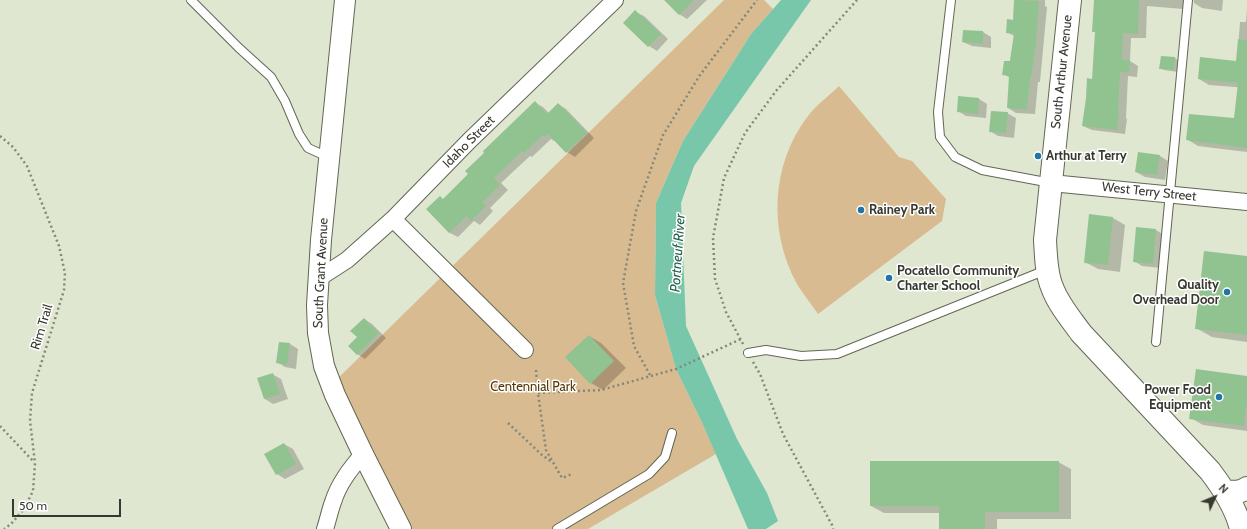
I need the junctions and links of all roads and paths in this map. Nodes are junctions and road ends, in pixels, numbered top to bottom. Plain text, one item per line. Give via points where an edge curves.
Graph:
1 (191, 0) edge
2 (345, 0) edge
3 (615, 0) edge
4 (757, 0) edge
5 (856, 0) edge
6 (951, 0) edge
7 (1070, 0) edge
8 (1188, 0) edge
9 (600, 7) edge
10 (0, 136) edge
11 (330, 157) junction
12 (1052, 183) junction
13 (1169, 194) junction
14 (1247, 202) edge
15 (393, 219) junction
16 (1048, 269) junction
17 (319, 278) junction
18 (741, 339) junction
19 (1156, 342) dead end
20 (525, 350) dead end
21 (748, 353) junction
22 (536, 370) dead end
23 (650, 375) junction
24 (538, 393) junction
25 (508, 423) dead end
26 (0, 426) edge
27 (672, 433) dead end
28 (363, 454) junction
29 (35, 463) junction
30 (554, 464) junction
31 (572, 474) dead end
32 (1247, 488) edge
33 (1224, 491) junction
34 (4, 529) edge
35 (325, 529) edge
36 (401, 529) edge
37 (557, 529) edge
38 (833, 529) edge
39 (1241, 529) edge

1 - 11 lane via 270,77 308,148
2 - 11 street, South Grant Avenue
3 - 9 street, Idaho Street
4 - 23 path via 700,75 663,135 636,211 623,283 634,346
5 - 18 path via 776,91 745,133 724,178 713,238 715,279 726,312
6 - 12 lane via 938,112 940,137 955,157 982,170
7 - 12 main road, South Arthur Avenue
8 - 13 lane
9 - 15 street, Idaho Street
10 - 29 path, Rim Trail via 27,166 59,246 65,273 64,290 32,393 30,421
11 - 17 street, South Grant Avenue
12 - 13 street, West Terry Street
12 - 16 main road, South Arthur Avenue via 1045,240
13 - 14 street, West Terry Street
13 - 19 lane
15 - 17 street, Idaho Street via 347,260
15 - 20 street
16 - 21 lane via 837,354 801,356 766,350
16 - 33 main road, South Arthur Avenue via 1052,287 1081,333 1210,471
17 - 28 street, South Grant Avenue via 318,334 324,366
18 - 21 path
18 - 23 path via 676,369
21 - 38 path via 760,374 783,434
22 - 24 path
23 - 24 path via 601,390
24 - 30 path via 546,450
25 - 30 path
26 - 29 path
27 - 37 lane via 665,457 649,474
28 - 35 street via 340,486
28 - 36 street, South Grant Avenue
29 - 34 path, Rim Trail via 33,491 24,510
30 - 31 path via 562,478
32 - 33 main road via 1235,492
33 - 39 main road, South Arthur Avenue

